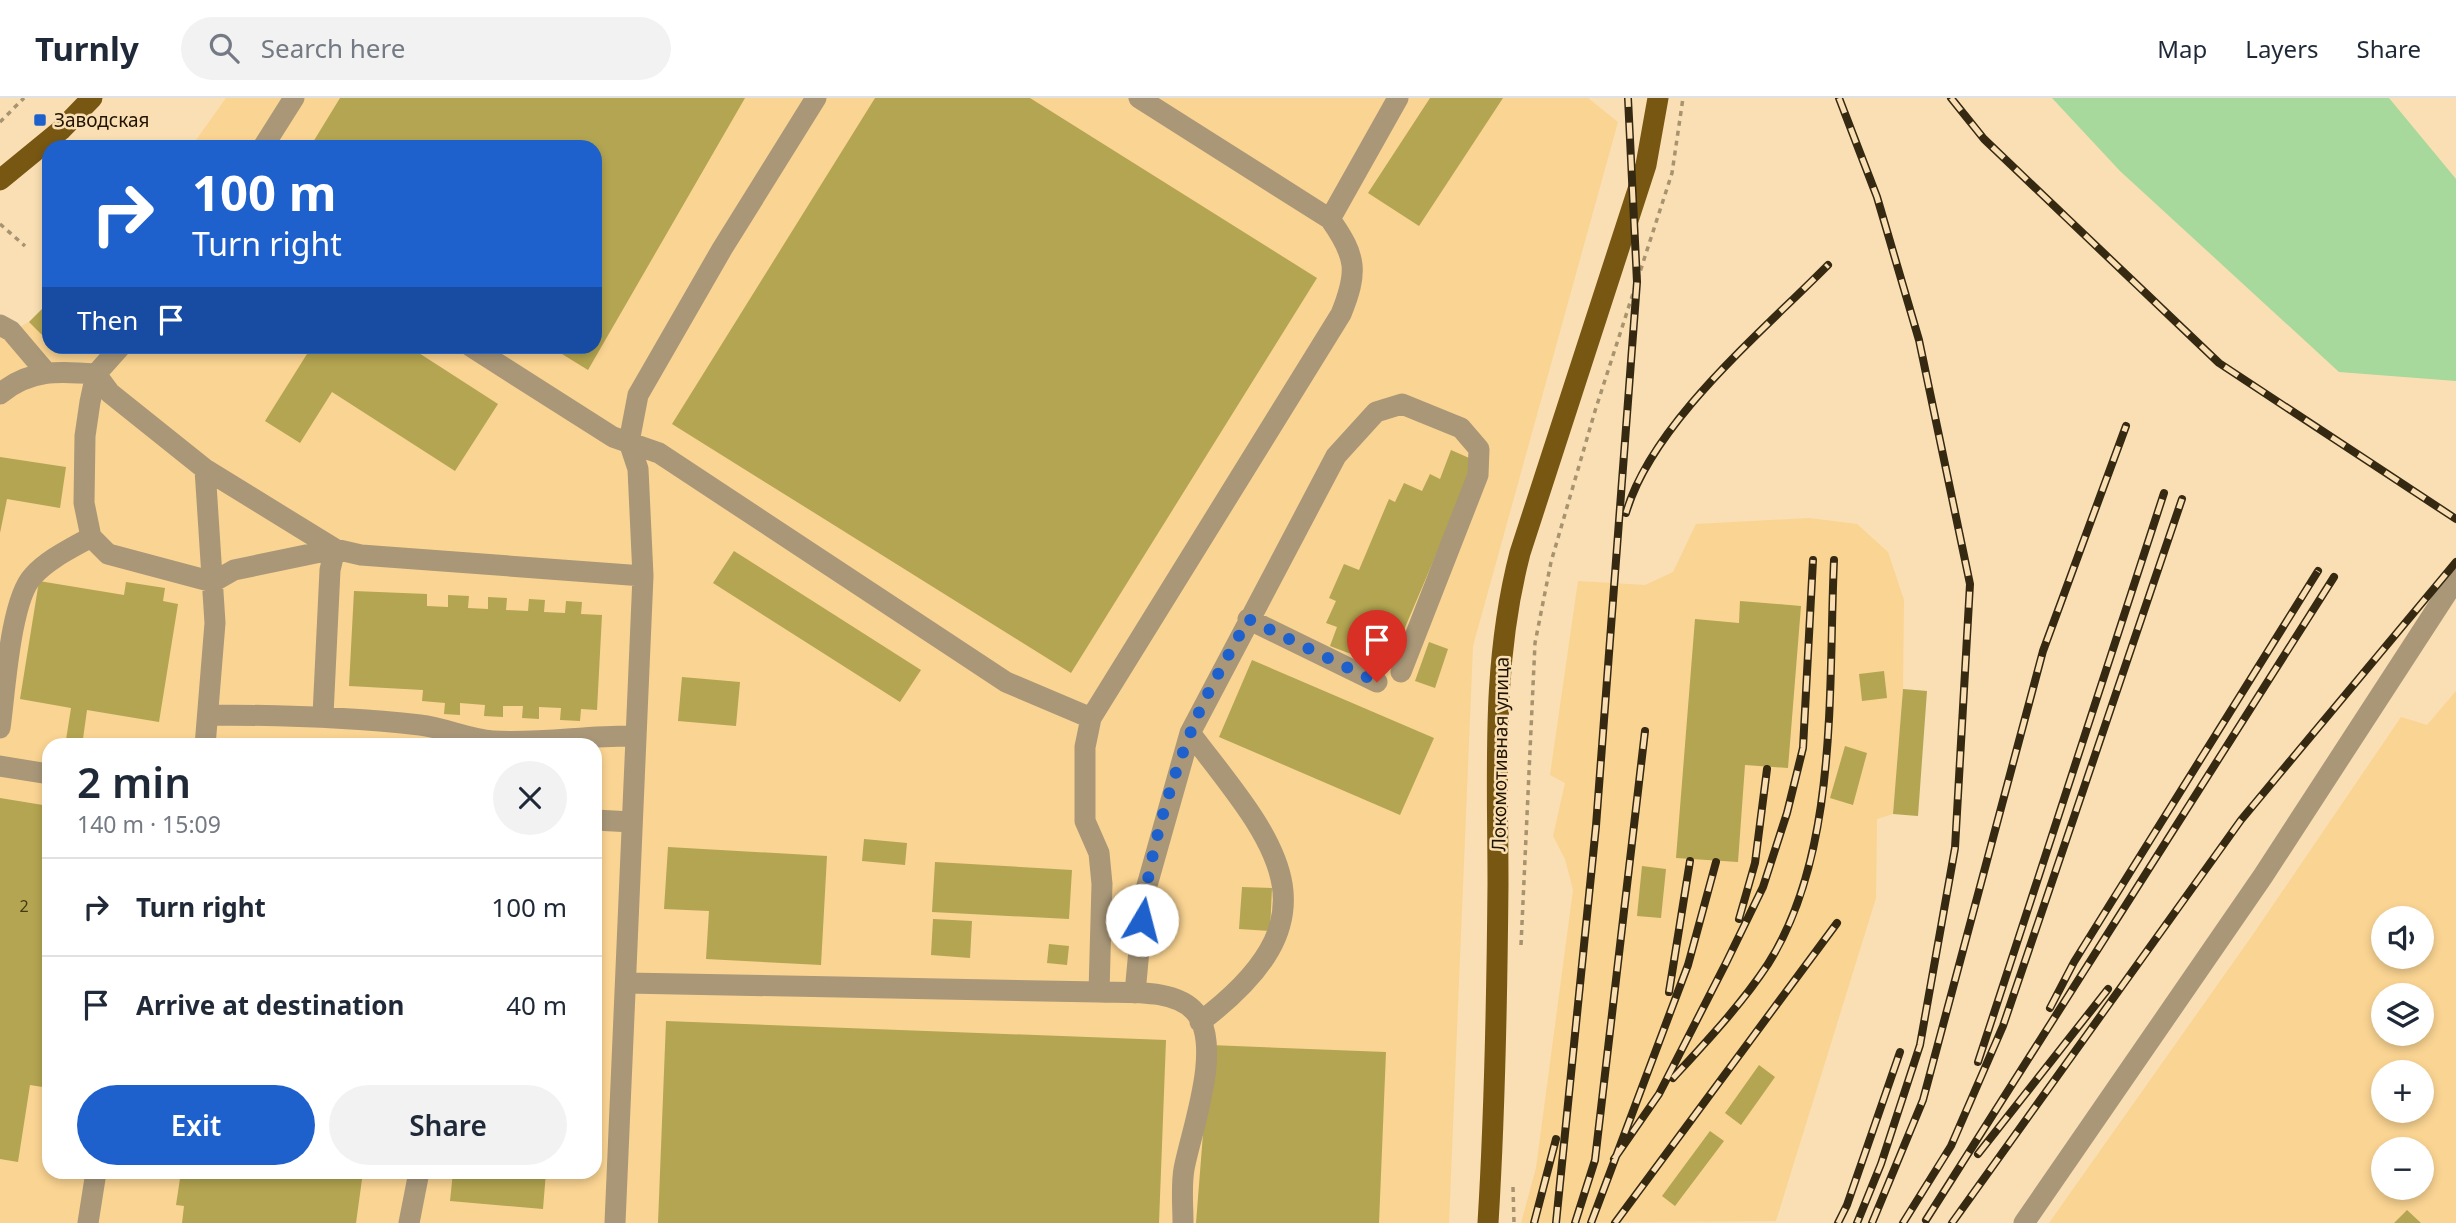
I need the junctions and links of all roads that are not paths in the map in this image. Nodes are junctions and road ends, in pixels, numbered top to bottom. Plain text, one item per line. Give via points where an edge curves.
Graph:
1 (92, 98) edge
2 (294, 98) edge
3 (816, 98) edge
4 (1139, 98) edge
5 (1398, 98) edge
6 (1658, 98) edge
7 (49, 140) edge
8 (267, 140) edge
9 (42, 146) edge
10 (0, 180) edge
11 (1330, 219) junction
12 (0, 325) edge
13 (114, 354) edge
14 (483, 354) edge
15 (45, 371) junction
16 (96, 374) junction
17 (0, 394) edge
18 (629, 442) junction
19 (205, 469) junction
20 (92, 537) junction
21 (335, 549) junction
22 (643, 576) junction
23 (2456, 579) edge
24 (213, 582) junction
25 (1248, 619) junction
26 (1401, 672) dead end
27 (1377, 682) dead end
28 (208, 715) junction
29 (323, 715) junction
30 (1091, 718) junction
31 (0, 728) edge
32 (1190, 733) junction
33 (636, 736) junction
34 (206, 738) edge
35 (480, 738) edge
36 (588, 738) edge
37 (0, 766) edge
38 (42, 773) edge
39 (602, 820) edge
40 (632, 822) junction
41 (626, 983) junction
42 (1099, 992) junction
43 (1135, 993) junction
44 (1200, 1021) junction
45 (95, 1179) edge
46 (418, 1179) edge
47 (88, 1223) edge
48 (409, 1223) edge
49 (615, 1223) edge
50 (1183, 1223) edge
51 (1488, 1223) edge
52 (2024, 1223) edge

1 - 7 main road
2 - 8 street
3 - 18 street via 638,395
4 - 11 street
5 - 11 street
6 - 51 main road, Локомотивная улица via 1646,165 1507,603 1498,677 1497,1061
9 - 10 main road
11 - 30 street via 1353,260 1353,283 1341,314
12 - 15 street via 11,331
13 - 16 street
14 - 18 street via 613,437
15 - 16 street
15 - 17 street
16 - 19 street via 110,393
16 - 20 street via 85,436 84,503
18 - 22 street via 638,469
18 - 30 street via 659,453 1006,682
19 - 21 street
19 - 24 street
20 - 24 street via 108,554
20 - 31 street via 31,577 16,614
21 - 22 street via 361,555
21 - 24 street via 234,570
21 - 29 street
22 - 33 street
23 - 52 street via 2263,876
24 - 28 street via 215,623
25 - 26 street via 1336,456 1376,412 1402,404 1431,414 1461,428 1479,449 1478,475
25 - 27 street
25 - 32 street
28 - 29 street
28 - 34 street
29 - 35 street via 424,726
30 - 42 street via 1085,747 1085,821 1099,853 1102,884
32 - 43 street via 1144,896
32 - 44 street via 1265,837 1279,869 1285,903 1281,929 1262,963 1233,996
33 - 36 street
33 - 40 street
37 - 38 street
39 - 40 street
40 - 41 street
41 - 42 street
41 - 49 street
42 - 43 street
43 - 44 street via 1172,998 1196,1013
44 - 50 street via 1206,1036 1206,1060 1183,1172
45 - 47 street
46 - 48 street

